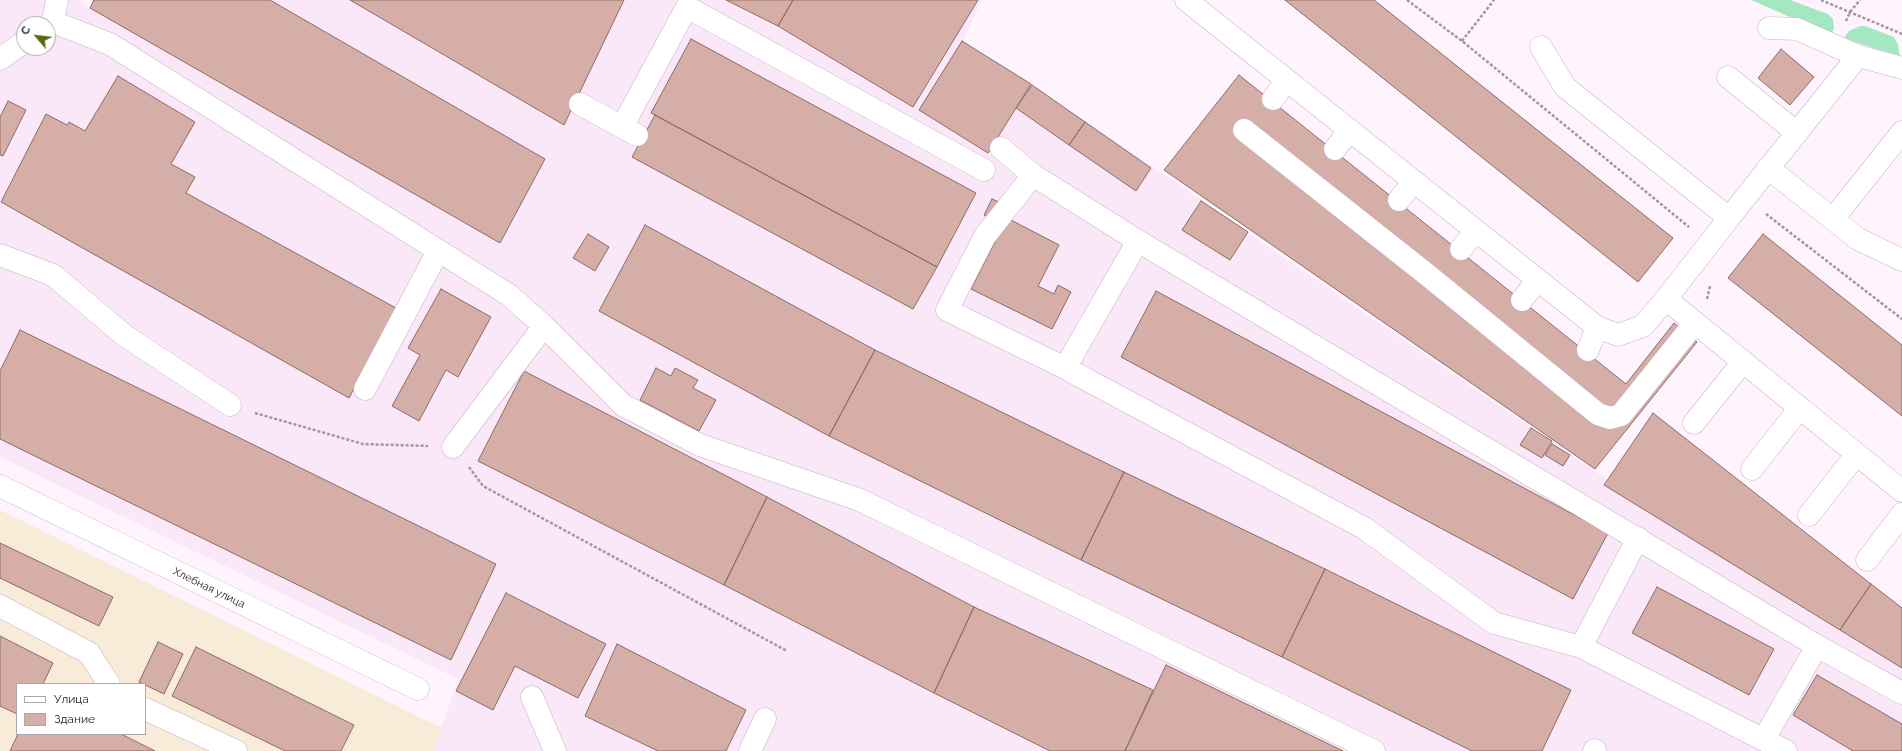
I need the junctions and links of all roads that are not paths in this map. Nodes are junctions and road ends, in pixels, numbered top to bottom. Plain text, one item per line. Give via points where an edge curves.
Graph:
1 (57, 0) edge
2 (1186, 0) edge
3 (687, 4) edge
4 (52, 16) edge
5 (56, 25) edge
6 (1769, 28) dead end
7 (1541, 47) dead end
8 (16, 48) edge
9 (1858, 56) junction
10 (0, 59) edge
11 (1902, 68) edge
12 (1728, 76) dead end
13 (1287, 80) junction
14 (1273, 99) dead end
15 (580, 104) dead end
16 (1244, 130) dead end
17 (1350, 130) junction
18 (1797, 132) junction
19 (1902, 132) edge
20 (1001, 148) dead end
21 (1334, 149) dead end
22 (1768, 168) junction
23 (984, 170) dead end
24 (1033, 175) junction
25 (1414, 182) junction
26 (1399, 200) dead end
27 (1729, 218) junction
28 (1833, 219) junction
29 (1476, 231) junction
30 (1138, 241) junction
31 (1462, 249) dead end
32 (438, 251) junction
33 (0, 255) edge
34 (1902, 260) edge
35 (1537, 280) junction
36 (1666, 299) junction
37 (1522, 300) dead end
38 (1694, 324) junction
39 (544, 326) junction
40 (1597, 327) junction
41 (1588, 350) dead end
42 (1742, 363) junction
43 (1065, 368) junction
44 (365, 389) dead end
45 (230, 405) road end
46 (1799, 409) junction
47 (1694, 423) dead end
48 (453, 446) road end
49 (1856, 455) junction
50 (1752, 469) dead end
51 (0, 486) edge
52 (1902, 491) edge
53 (1902, 514) edge
54 (1809, 515) dead end
55 (1638, 538) junction
56 (1867, 560) dead end
57 (0, 606) edge
58 (1817, 646) junction
59 (1581, 647) junction
60 (108, 683) edge
61 (418, 689) dead end
62 (1902, 693) edge
63 (532, 697) dead end
64 (146, 709) edge
65 (765, 719) dead end
66 (1764, 739) junction
67 (236, 751) edge
68 (555, 751) edge
69 (750, 751) edge
70 (1374, 751) edge
71 (1786, 751) edge

1 - 4 street
2 - 13 street
3 - 15 street via 629,131
3 - 23 street
5 - 32 street via 110,44
6 - 9 street via 1797,29
7 - 27 street via 1565,87
8 - 10 street
9 - 11 street
9 - 18 street
12 - 18 street
13 - 14 street
13 - 17 street
16 - 38 street via 1598,414 1610,418 1621,415
17 - 21 street
17 - 25 street
18 - 22 street
19 - 28 street
20 - 24 street
22 - 27 street
22 - 28 street
24 - 30 street
24 - 43 street via 985,236 947,310
25 - 26 street
25 - 29 street
27 - 36 street
28 - 34 street via 1858,239
29 - 31 street
29 - 35 street
30 - 43 street
30 - 55 street
32 - 39 street via 509,294
32 - 44 street
33 - 45 street via 53,275 124,335
35 - 37 street
35 - 40 street
36 - 38 street
36 - 40 street via 1643,326 1618,335
38 - 42 street
39 - 48 street
39 - 70 street via 623,405 700,445 860,500
40 - 41 street
42 - 46 street
42 - 47 street
43 - 59 street via 1364,528 1494,623
46 - 49 street
46 - 50 street
49 - 52 street
49 - 54 street
51 - 61 street, Хлебная улица
53 - 56 street
55 - 58 street
55 - 59 street
57 - 60 street via 89,653
58 - 62 street
58 - 66 street
59 - 66 street
63 - 68 street
64 - 67 street
65 - 69 street
66 - 71 street

